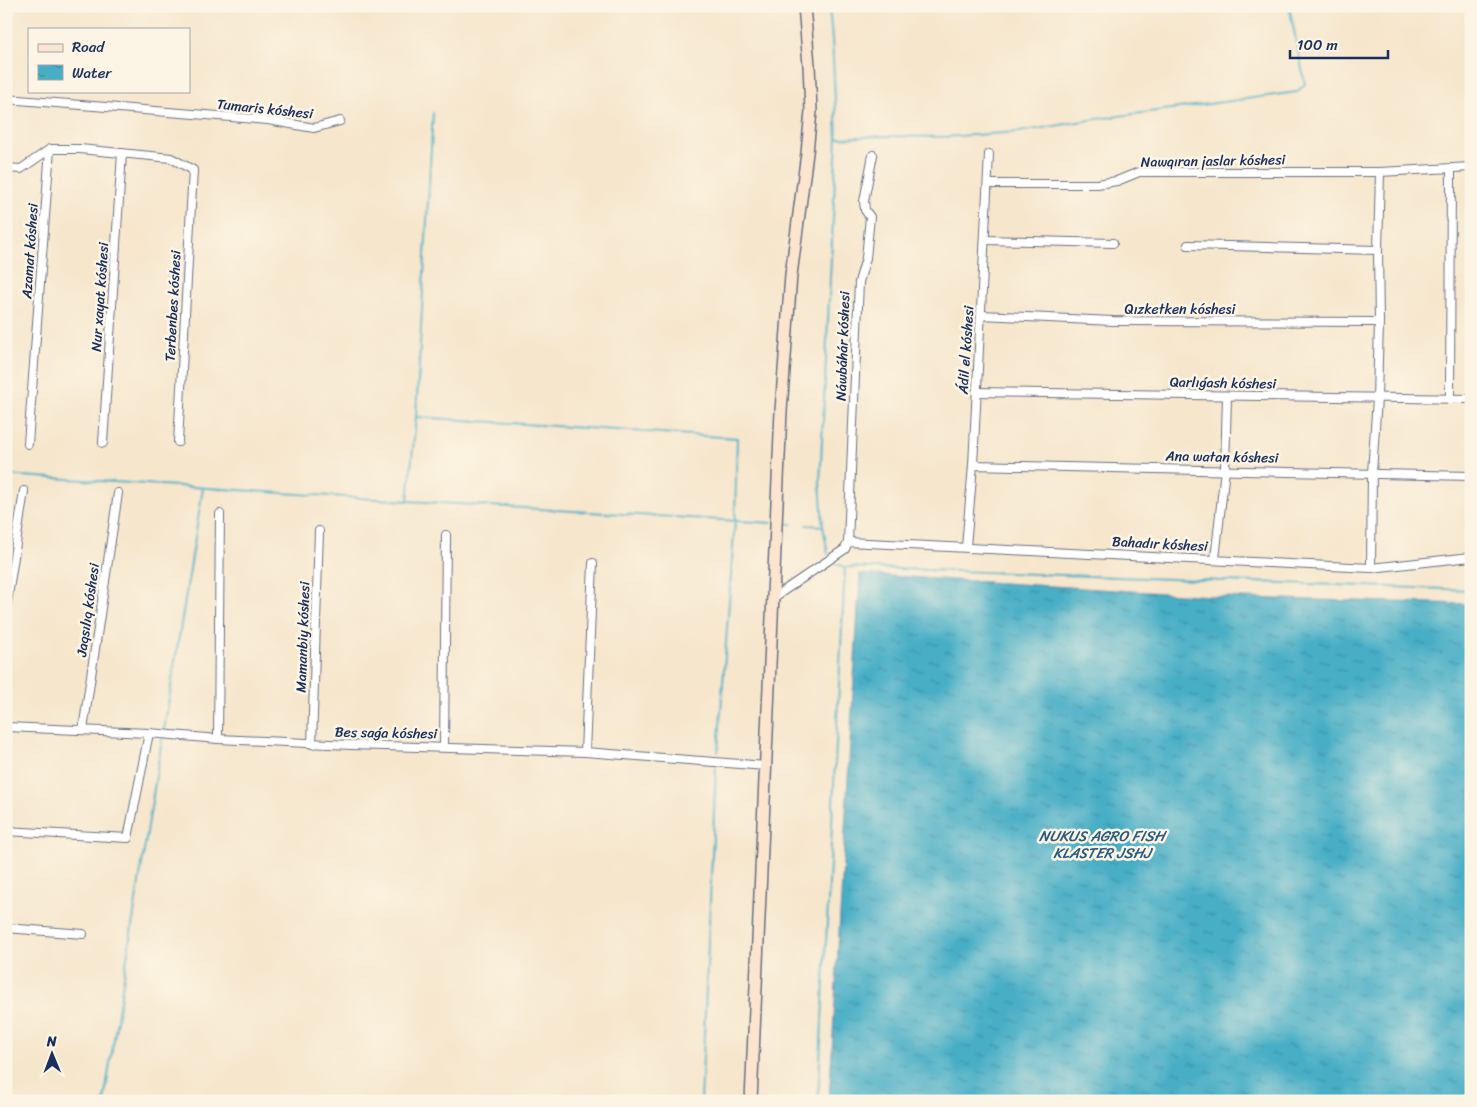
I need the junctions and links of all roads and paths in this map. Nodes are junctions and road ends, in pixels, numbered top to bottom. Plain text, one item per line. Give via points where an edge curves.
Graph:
1 (804, 6) edge
2 (6, 99) edge
3 (340, 121) dead end
4 (50, 149) junction
5 (122, 153) junction
6 (990, 154) dead end
7 (873, 155) dead end
8 (1471, 167) edge
9 (6, 168) edge
10 (1451, 168) junction
11 (1380, 172) junction
12 (988, 184) junction
13 (985, 240) junction
14 (1113, 243) dead end
15 (1188, 244) dead end
16 (1378, 250) junction
17 (981, 315) junction
18 (1379, 322) junction
19 (976, 392) junction
20 (1227, 396) junction
21 (1377, 398) junction
22 (1450, 399) junction
23 (1471, 399) edge
24 (103, 442) dead end
25 (178, 442) dead end
26 (28, 444) dead end
27 (973, 465) junction
28 (1225, 469) junction
29 (1372, 473) junction
30 (1471, 476) edge
31 (24, 490) dead end
32 (118, 494) dead end
33 (220, 514) dead end
34 (319, 531) dead end
35 (446, 535) dead end
36 (848, 542) junction
37 (966, 547) junction
38 (1471, 557) edge
39 (1215, 559) junction
40 (593, 563) dead end
41 (1371, 568) junction
42 (773, 598) junction
43 (6, 609) edge
44 (6, 727) edge
45 (84, 730) junction
46 (149, 733) junction
47 (218, 739) junction
48 (312, 744) junction
49 (444, 747) junction
50 (585, 752) junction
51 (766, 766) junction
52 (6, 831) edge
53 (6, 928) edge
54 (83, 934) dead end
55 (751, 1101) edge

1 - 42 main road via 811,111 791,275
2 - 3 street, Tumaris kóshesi via 268,120 314,128
4 - 5 street
4 - 9 street via 21,169
4 - 26 street, Azamat kóshesi
5 - 24 street, Nur xayat kóshesi
5 - 25 street, Terbenbes kóshesi via 171,158 193,170
6 - 12 street, Ádil el kóshesi
7 - 36 street, Náwbáhár kóshesi via 864,201 870,217 866,258 858,282
8 - 10 street, Nawqıran jaslar kóshesi
10 - 11 street, Nawqıran jaslar kóshesi
10 - 22 street
11 - 12 street, Nawqıran jaslar kóshesi via 1139,172 1117,181 1097,184
11 - 16 street
12 - 13 street, Ádil el kóshesi
13 - 14 street
13 - 17 street, Ádil el kóshesi
15 - 16 street
16 - 18 street
17 - 18 street, Qızketken kóshesi via 1113,321
17 - 19 street, Ádil el kóshesi
18 - 21 street
19 - 20 street, Qarlıǵash kóshesi
19 - 27 street, Ádil el kóshesi
20 - 21 street, Qarlıǵash kóshesi
20 - 28 street
21 - 22 street, Qarlıǵash kóshesi
21 - 29 street
22 - 23 street, Qarlıǵash kóshesi
27 - 28 street, Ana watan kóshesi
27 - 37 street, Ádil el kóshesi
28 - 29 street, Ana watan kóshesi
28 - 39 street
29 - 30 street, Ana watan kóshesi
29 - 41 street
31 - 43 street
32 - 45 street, Jaqsılıq kóshesi
33 - 47 street
34 - 48 street, Mamanbiy kóshesi
35 - 49 street
36 - 37 street, Bahadır kóshesi
36 - 42 street via 845,549
37 - 39 street, Bahadır kóshesi
38 - 41 street, Bahadır kóshesi
39 - 41 street, Bahadır kóshesi
40 - 50 street
42 - 51 main road
44 - 45 street, Bes saǵa kóshesi
45 - 46 street, Bes saǵa kóshesi
46 - 47 street, Bes saǵa kóshesi
46 - 52 street via 128,838
47 - 48 street, Bes saǵa kóshesi
48 - 49 street, Bes saǵa kóshesi
49 - 50 street, Bes saǵa kóshesi
50 - 51 street, Bes saǵa kóshesi
51 - 55 main road
53 - 54 street

